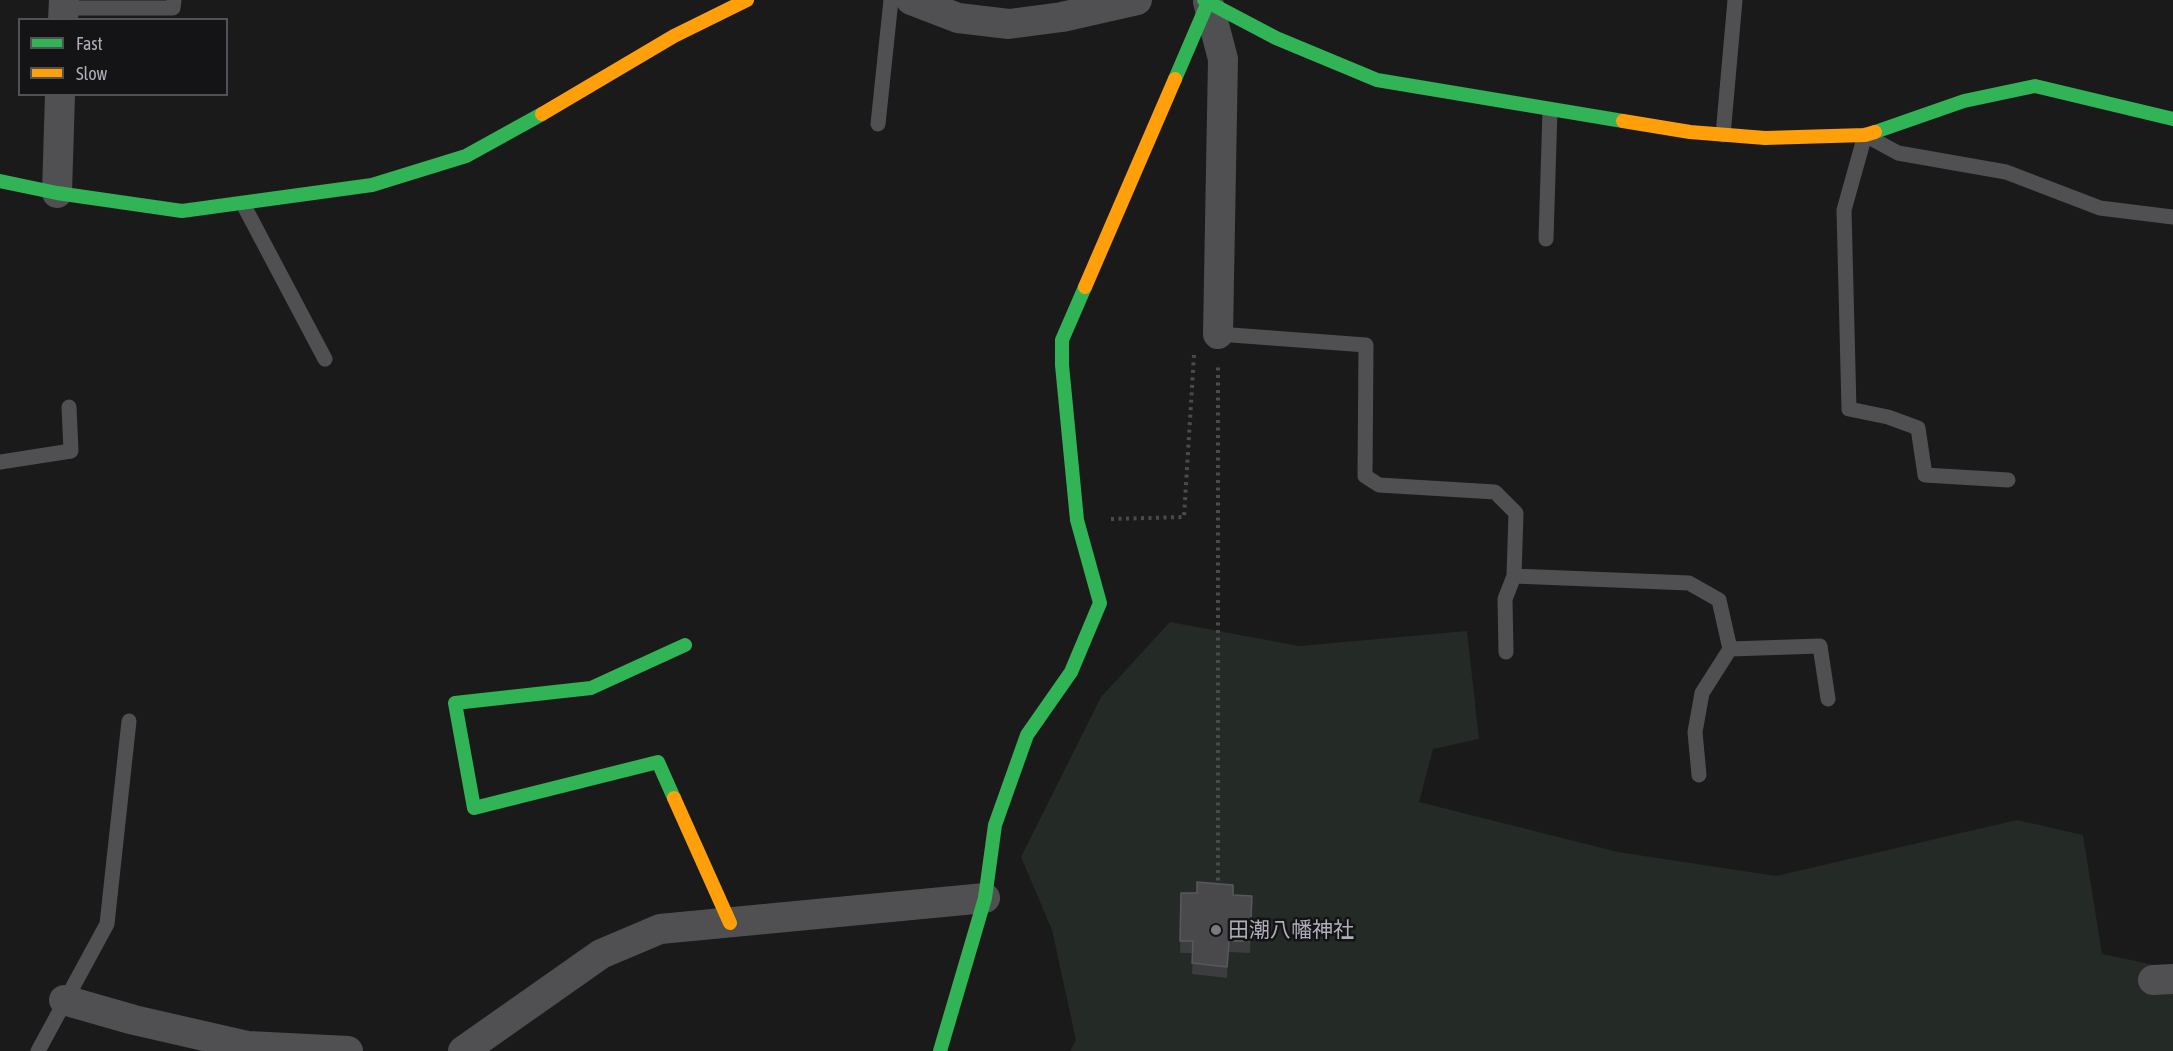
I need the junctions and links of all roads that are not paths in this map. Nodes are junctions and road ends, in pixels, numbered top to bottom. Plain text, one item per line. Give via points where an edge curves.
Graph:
1 (174, 0) edge
2 (747, 0) edge
3 (891, 0) edge
4 (1137, 0) edge
5 (1735, 0) edge
6 (1207, 1) edge
7 (928, 3) edge
8 (63, 9) edge
9 (60, 96) edge
10 (1550, 110) junction
11 (2173, 119) edge
12 (878, 124) dead end
13 (1723, 135) junction
14 (1865, 135) junction
15 (0, 181) edge
16 (57, 193) junction
17 (243, 204) junction
18 (2173, 217) edge
19 (1546, 238) dead end
20 (1218, 334) joint
21 (325, 359) dead end
22 (69, 407) dead end
23 (0, 462) edge
24 (2008, 480) dead end
25 (1514, 576) junction
26 (685, 645) dead end
27 (1730, 649) junction
28 (1506, 652) dead end
29 (1828, 699) dead end
30 (129, 721) dead end
31 (1699, 775) dead end
32 (985, 898) junction
33 (730, 923) junction
34 (64, 1000) junction
35 (248, 1048) edge
36 (38, 1051) edge
37 (348, 1051) edge
38 (463, 1051) edge
39 (940, 1051) edge

1 - 8 lane via 173,8
2 - 17 street via 674,36 466,156 372,185
3 - 12 lane
4 - 7 street via 1009,24 958,18
5 - 13 lane
6 - 10 street via 1276,38 1377,80
6 - 20 street via 1223,59
6 - 32 street via 1062,340 1077,520 1100,603 1071,672 1027,735 995,825
9 - 16 street
10 - 13 street
10 - 19 lane
11 - 14 street via 2035,86 1964,101
13 - 14 street
14 - 18 lane via 1898,153 2006,172 2100,208
14 - 24 lane via 1844,210 1849,409 1918,428 1925,475
15 - 16 street
16 - 17 street via 182,211
17 - 21 lane
20 - 25 lane via 1366,345 1365,476 1379,485 1495,492 1516,513
22 - 23 lane via 71,451
25 - 27 lane via 1689,583 1719,600
25 - 28 lane via 1505,599
26 - 33 street via 591,688 455,703 474,808 658,762
27 - 29 lane via 1820,646
27 - 31 lane via 1702,693 1695,732
30 - 34 lane via 107,924
32 - 33 street
32 - 39 street
33 - 38 street via 660,929 601,954
34 - 35 street
34 - 36 lane
35 - 37 street

